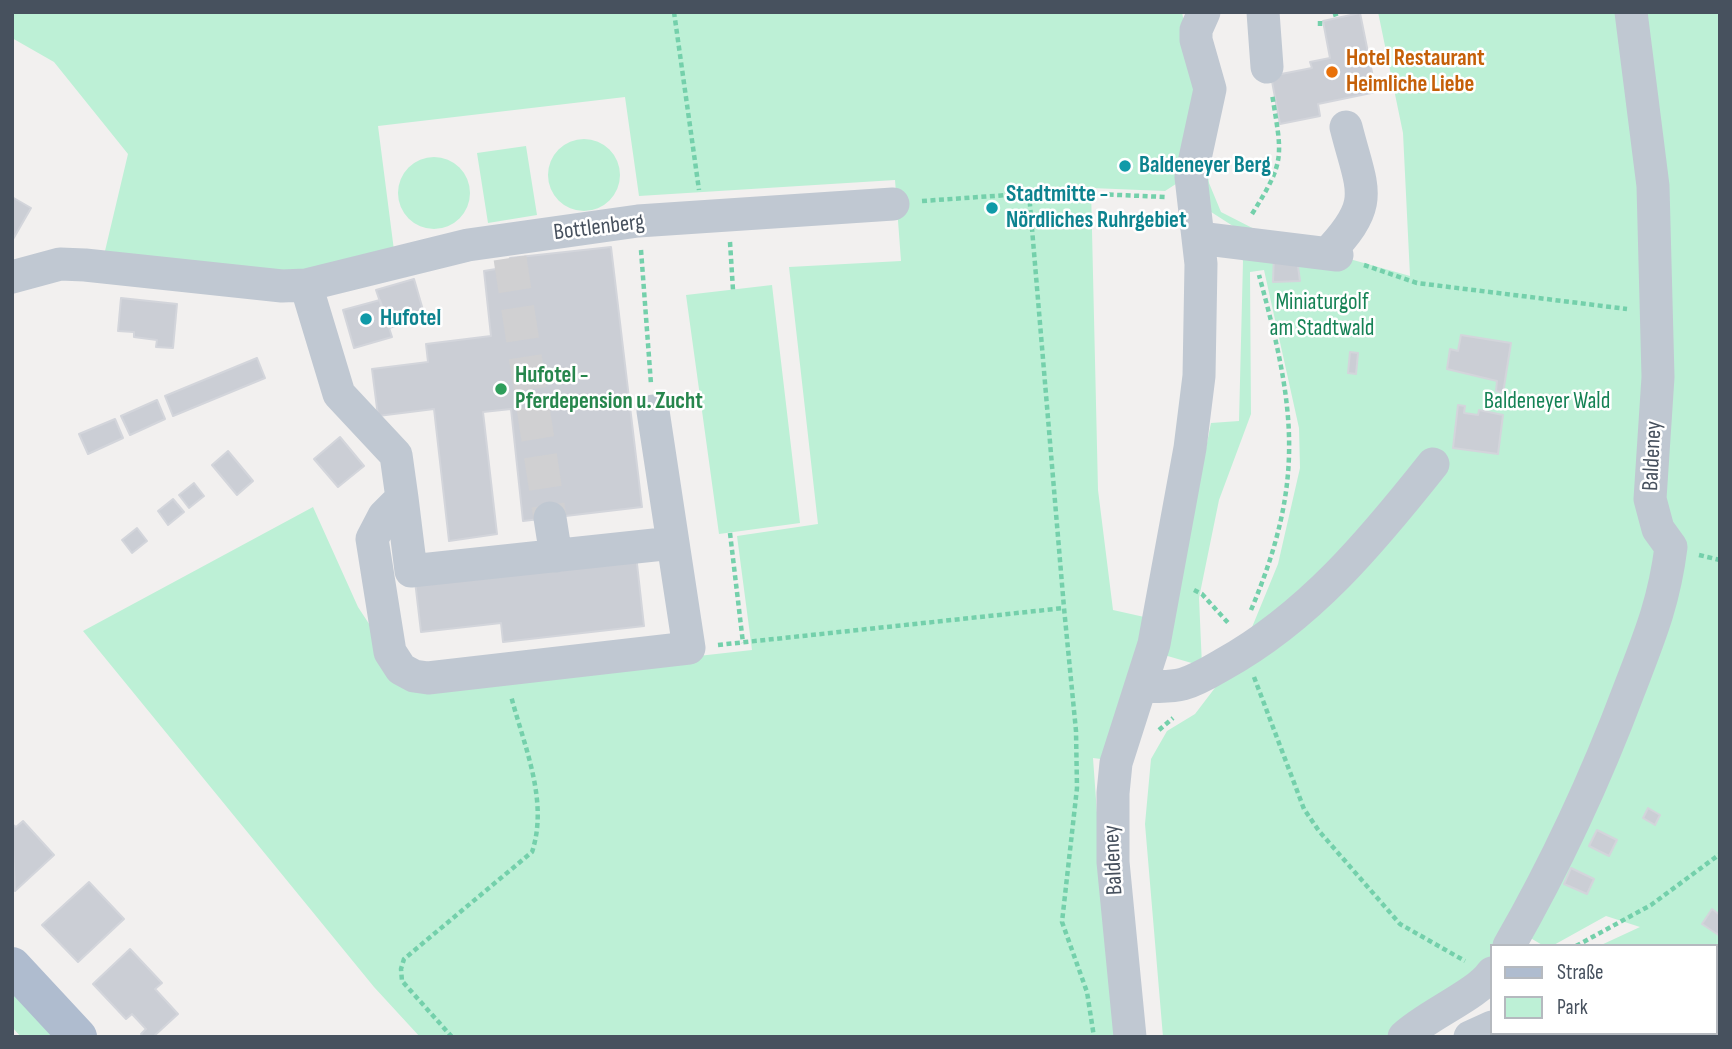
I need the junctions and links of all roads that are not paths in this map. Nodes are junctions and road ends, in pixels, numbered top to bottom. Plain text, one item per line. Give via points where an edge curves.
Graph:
1 (1205, 12) edge
2 (1263, 12) edge
3 (1631, 12) edge
4 (1267, 67) road end
5 (1346, 127) dead end
6 (893, 204) road end
7 (1199, 238) junction
8 (12, 277) edge
9 (306, 285) junction
10 (653, 411) road end
11 (1433, 464) dead end
12 (402, 498) junction
13 (550, 518) tunnel mouth
14 (673, 543) junction
15 (556, 556) junction
16 (1141, 686) junction
17 (1509, 944) edge
18 (12, 966) edge
19 (1489, 977) edge
20 (1490, 1028) edge
21 (78, 1037) edge
22 (1130, 1037) edge
23 (1404, 1037) edge
24 (1471, 1037) edge

1 - 7 street, Baldeney via 1196,40 1210,89 1191,177
2 - 4 street
3 - 17 street, Baldeney via 1653,186 1658,377 1649,483 1653,515 1671,547 1665,592 1616,724 1578,811
5 - 7 street via 1362,190 1360,211 1332,255
6 - 9 street, Bottlenberg via 638,221 508,249 468,245
7 - 16 street, Baldeney via 1203,300 1190,448 1154,644
8 - 9 street, Bottlenberg via 60,264
9 - 12 street via 339,394 396,455
10 - 14 street
11 - 16 street via 1389,520 1314,598 1187,683
12 - 14 street via 384,516 372,539 390,652 401,669 414,676 689,648
12 - 15 street via 411,571
13 - 15 street
14 - 15 street
16 - 22 street, Baldeney via 1116,763 1111,815
18 - 21 main road
19 - 23 street
20 - 24 street

